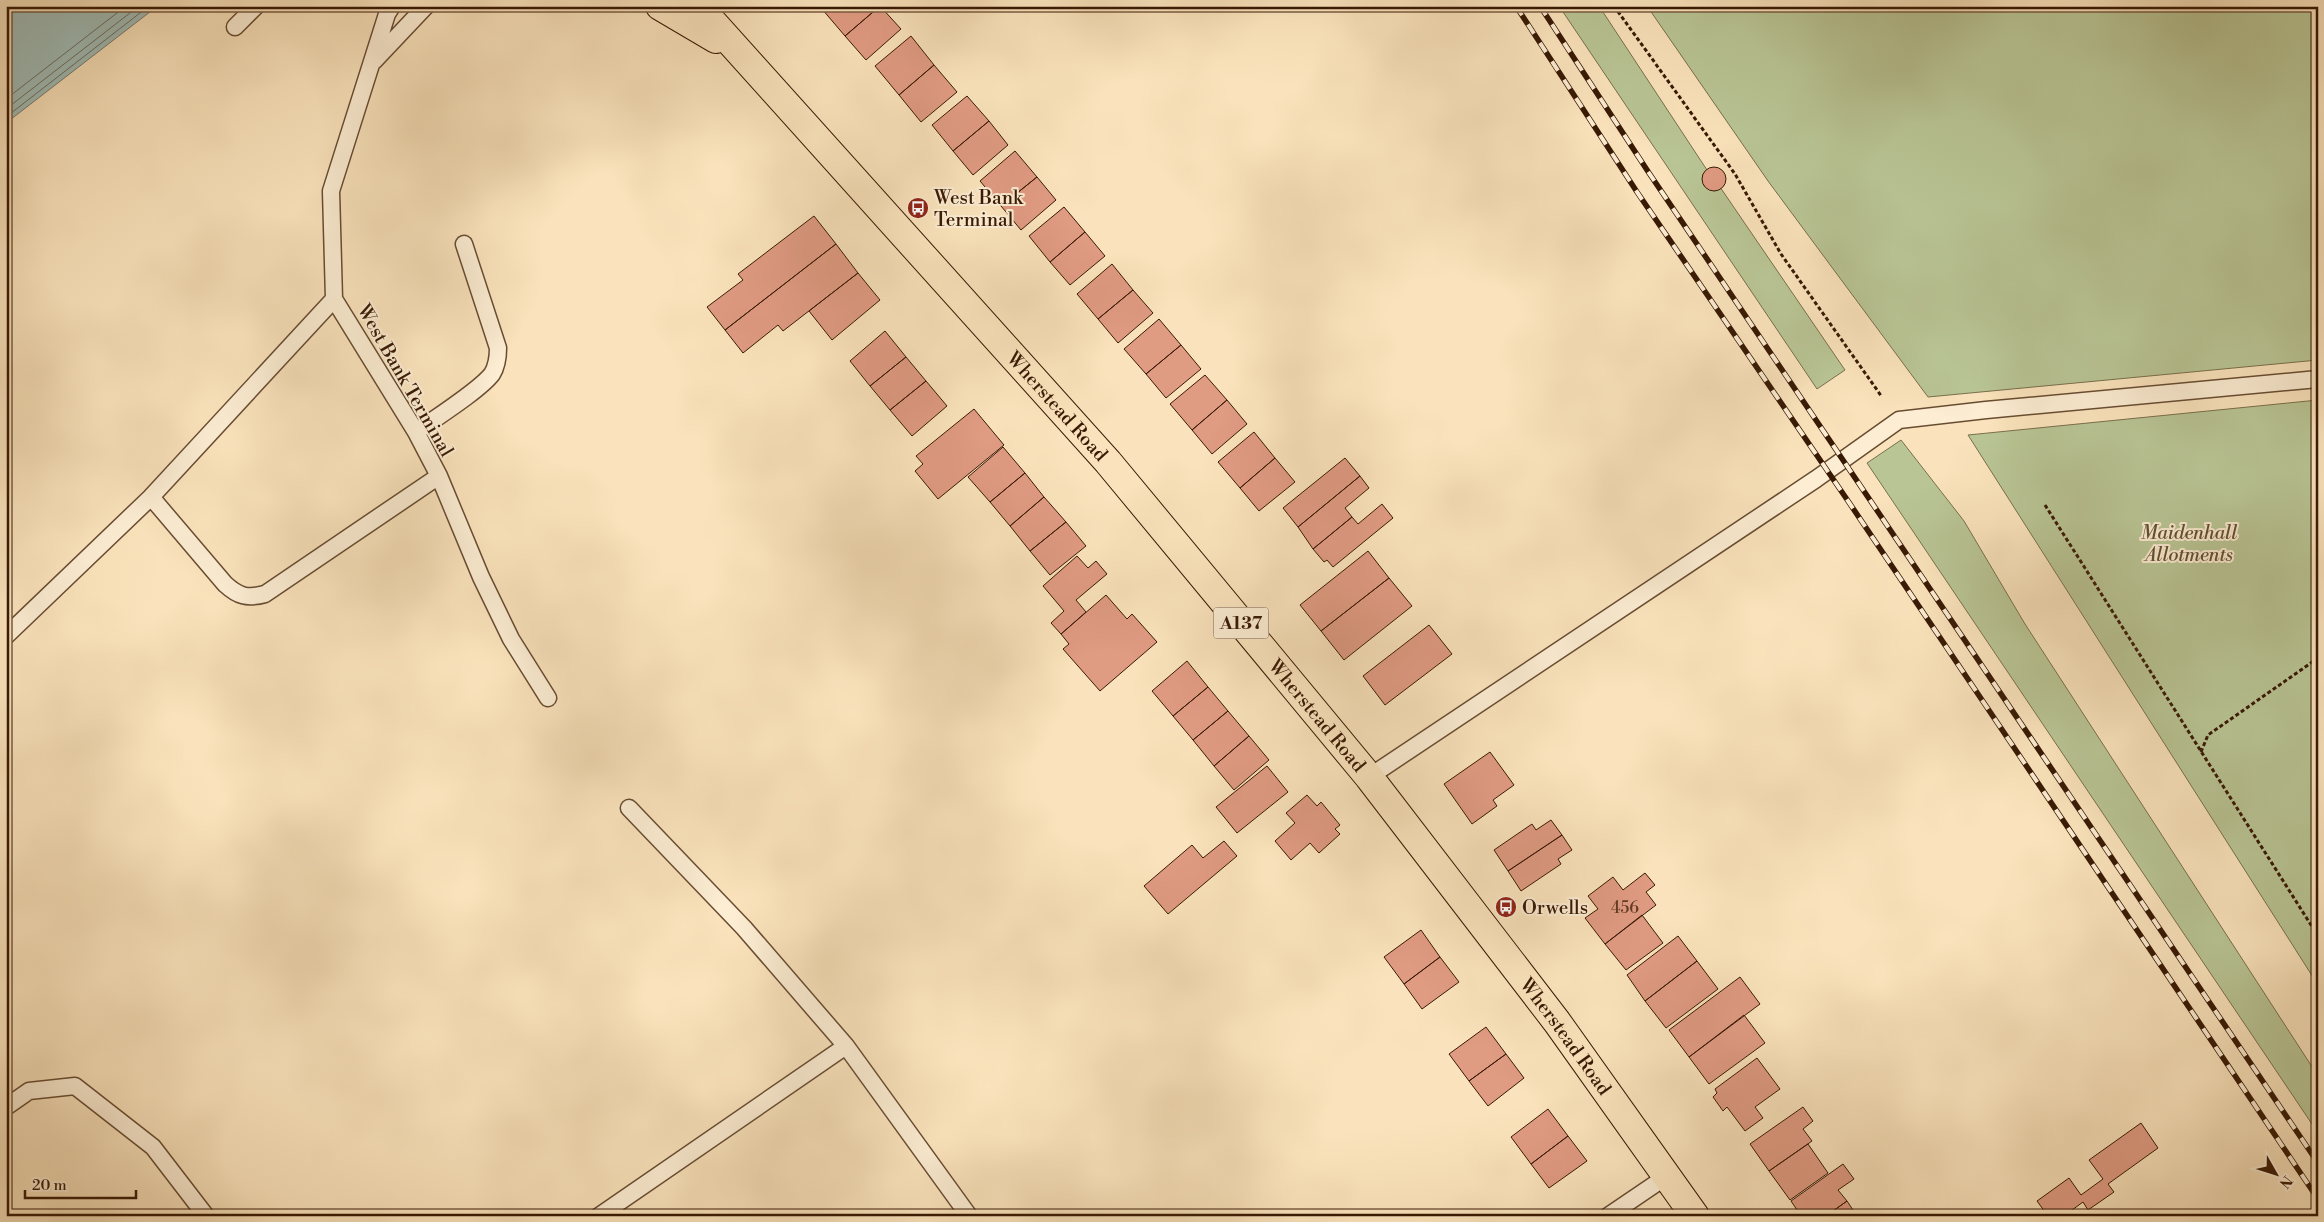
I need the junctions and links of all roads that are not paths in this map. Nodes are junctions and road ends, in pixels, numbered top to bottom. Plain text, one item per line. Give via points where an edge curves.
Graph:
1 (256, 6) edge
2 (392, 6) edge
3 (426, 6) edge
4 (660, 6) edge
5 (698, 6) edge
6 (235, 27) dead end
7 (749, 61) junction
8 (371, 64) junction
9 (464, 244) dead end
10 (334, 299) junction
11 (2318, 380) edge
12 (416, 432) junction
13 (439, 476) junction
14 (151, 496) junction
15 (6, 636) edge
16 (548, 698) dead end
17 (1369, 777) junction
18 (630, 808) dead end
19 (846, 1046) junction
20 (6, 1106) edge
21 (1668, 1176) junction
22 (206, 1216) edge
23 (599, 1216) edge
24 (969, 1216) edge
25 (1608, 1216) edge
26 (1695, 1216) edge

1 - 6 lane
2 - 8 lane, West Bank Terminal
3 - 8 lane, West Bank Terminal
4 - 7 main road, Wherstead Road / A137
5 - 7 main road, Wherstead Road / A137
7 - 17 main road, Wherstead Road / A137 via 1108,462
8 - 10 lane, West Bank Terminal via 330,191
9 - 12 lane via 498,348 498,360 492,375
10 - 12 lane, West Bank Terminal
10 - 14 lane
11 - 17 lane via 1899,420 1816,479
12 - 13 lane, West Bank Terminal
13 - 14 lane via 265,594 252,597 237,595 225,584
13 - 16 lane, West Bank Terminal via 480,577 511,639
14 - 15 lane
17 - 21 main road, Wherstead Road / A137 via 1557,1022
18 - 19 lane via 744,928
19 - 23 lane
19 - 24 lane
20 - 22 lane via 29,1091 75,1086 153,1147
21 - 25 lane
21 - 26 main road, Wherstead Road / A137

